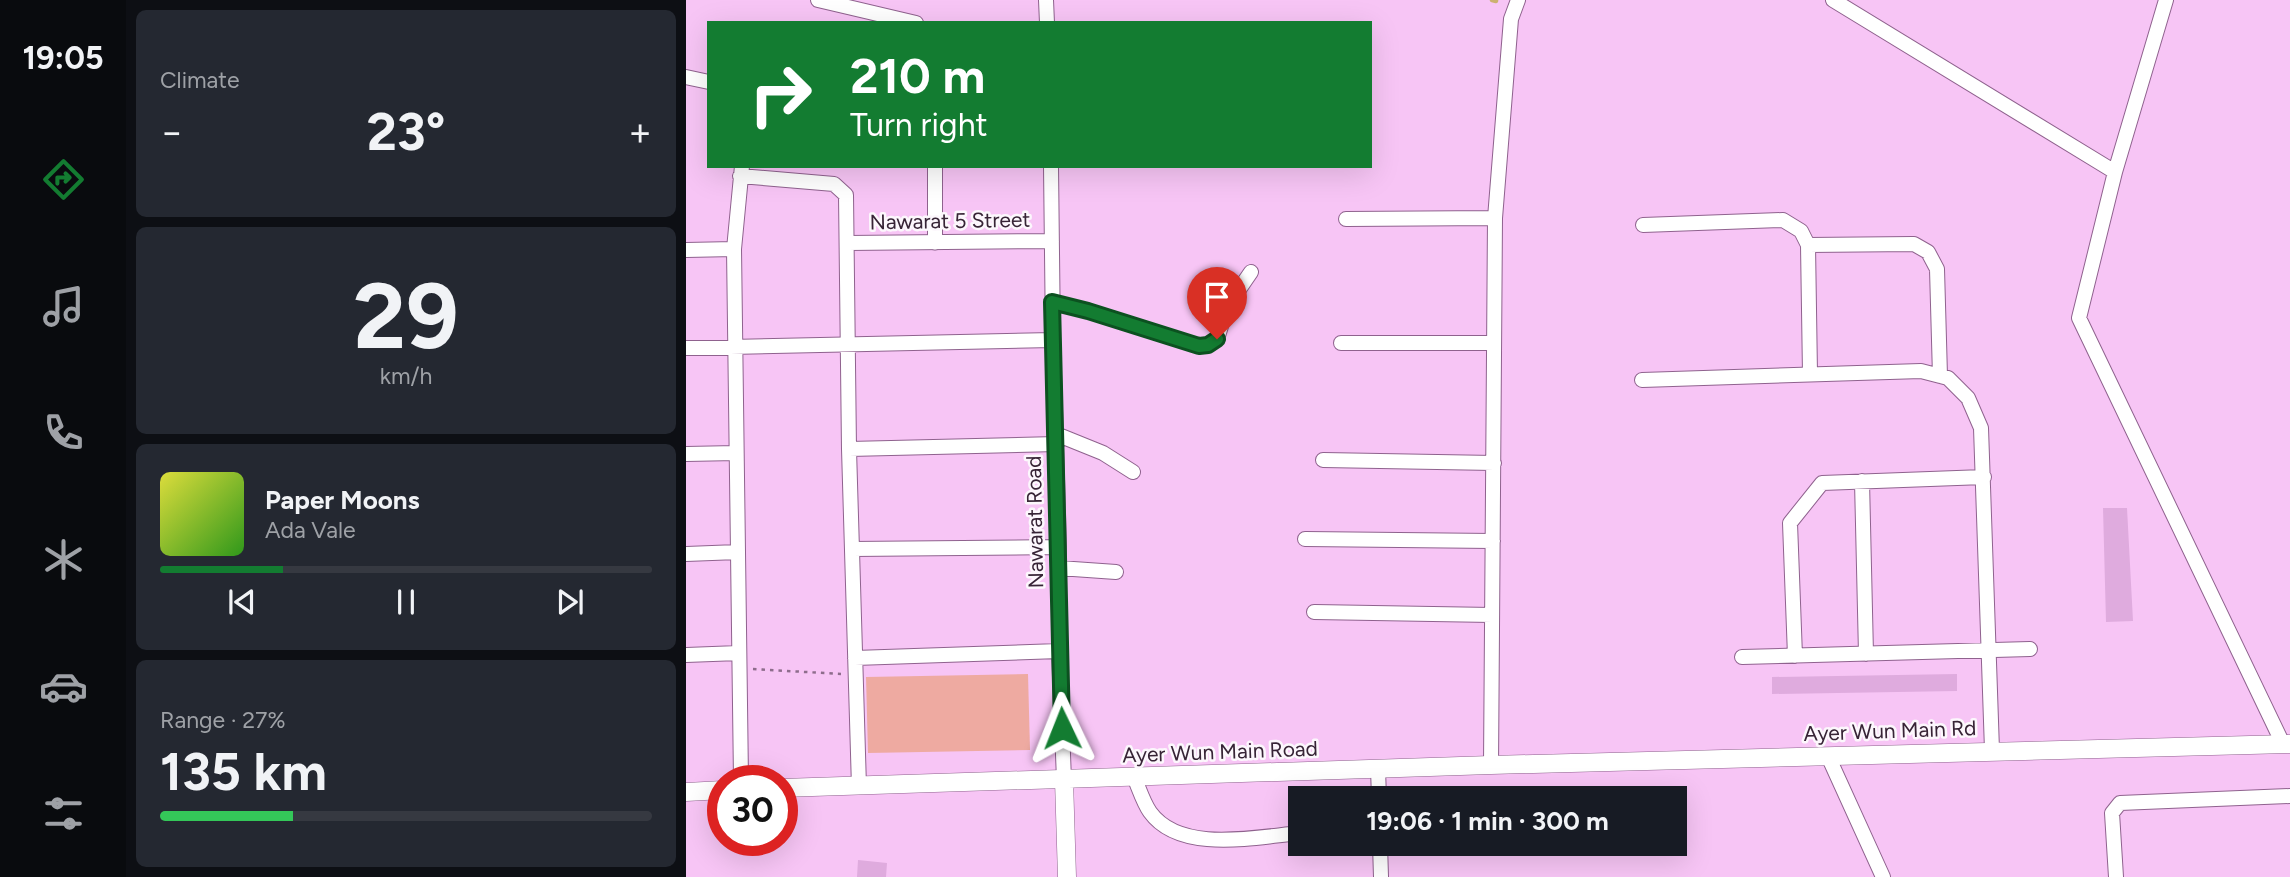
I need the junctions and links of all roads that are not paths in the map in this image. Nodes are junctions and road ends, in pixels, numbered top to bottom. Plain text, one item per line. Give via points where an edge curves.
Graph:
1 (818, 0) edge
2 (1046, 0) edge
3 (1518, 0) edge
4 (1833, 0) edge
5 (2166, 0) edge
6 (907, 21) edge
7 (1047, 21) edge
8 (686, 78) edge
9 (707, 82) edge
10 (936, 168) edge
11 (1051, 168) edge
12 (741, 171) edge
13 (2115, 172) junction
14 (1495, 218) junction
15 (1346, 219) dead end
16 (1643, 225) dead end
17 (1052, 241) junction
18 (848, 243) junction
19 (934, 243) junction
20 (1808, 245) junction
21 (734, 249) junction
22 (686, 250) edge
23 (1251, 272) dead end
24 (1052, 302) junction
25 (1053, 340) junction
26 (1340, 343) dead end
27 (1494, 343) junction
28 (848, 345) junction
29 (735, 347) junction
30 (686, 348) edge
31 (1810, 374) junction
32 (1940, 376) junction
33 (1642, 380) dead end
34 (1056, 439) junction
35 (849, 449) junction
36 (736, 453) junction
37 (686, 454) edge
38 (1323, 460) dead end
39 (1493, 463) junction
40 (1133, 472) dead end
41 (1984, 477) junction
42 (1862, 481) junction
43 (1305, 539) dead end
44 (1493, 541) junction
45 (1059, 547) junction
46 (852, 549) junction
47 (738, 552) junction
48 (686, 554) edge
49 (1059, 568) junction
50 (1116, 572) dead end
51 (1314, 612) dead end
52 (1492, 615) junction
53 (2030, 649) dead end
54 (1059, 651) junction
55 (1989, 651) junction
56 (739, 653) junction
57 (1866, 654) junction
58 (686, 655) edge
59 (1796, 656) junction
60 (1742, 657) dead end
61 (855, 658) junction
62 (2287, 744) edge
63 (1992, 750) junction
64 (1828, 756) junction
65 (741, 765) edge
66 (1491, 765) junction
67 (1378, 776) junction
68 (1134, 777) junction
69 (1064, 780) junction
70 (1374, 786) edge
71 (1378, 786) edge
72 (859, 787) junction
73 (798, 788) edge
74 (707, 791) edge
75 (686, 792) edge
76 (2290, 796) edge
77 (1288, 834) edge
78 (1380, 856) edge
79 (1067, 877) edge
80 (1381, 877) edge
81 (1883, 877) edge
82 (2116, 877) edge

1 - 6 street
2 - 7 street
3 - 14 street via 1511,19
4 - 13 street
5 - 13 street
8 - 9 street
10 - 19 street
11 - 17 street, Nawarat Road
12 - 18 street via 842,188
12 - 21 street
13 - 62 street via 2079,318
14 - 15 street
14 - 27 street
16 - 20 street via 1783,220 1801,231
17 - 19 street, Nawarat 5 Street
17 - 24 street, Nawarat Road
18 - 19 street, Nawarat 5 Street
18 - 28 street
20 - 31 street
20 - 32 street via 1913,244 1928,252 1937,269
21 - 22 street
21 - 29 street
23 - 24 street via 1227,307 1217,339 1208,345
24 - 25 street, Nawarat Road
25 - 28 street
25 - 34 street, Nawarat Road
26 - 27 street
27 - 39 street
28 - 29 street
28 - 35 street
29 - 30 street
29 - 36 street
31 - 32 street via 1921,371
31 - 33 street
32 - 41 street via 1968,398 1981,428
34 - 35 street
34 - 40 street via 1103,453
34 - 45 street, Nawarat Road
35 - 46 street
36 - 37 street
36 - 47 street
38 - 39 street
39 - 44 street
41 - 42 street
41 - 55 street
42 - 57 street
42 - 59 street via 1822,483 1790,523
43 - 44 street
44 - 52 street
45 - 46 street
45 - 49 street, Nawarat Road
46 - 61 street
47 - 48 street
47 - 56 street
49 - 50 street
49 - 54 street, Nawarat Road
51 - 52 street
52 - 66 street
53 - 55 street
54 - 61 street
54 - 69 street, Nawarat Road
55 - 57 street
55 - 63 street
56 - 58 street
56 - 65 street
57 - 59 street
59 - 60 street
61 - 72 street
62 - 63 main road, Ayer Wun Main Rd
63 - 64 main road, Ayer Wun Main Rd
64 - 66 main road, Ayer Wun Main Rd
64 - 81 street
66 - 67 main road, Ayer Wun Main Road
67 - 68 main road, Ayer Wun Main Road
67 - 70 street
67 - 71 street
68 - 69 main road, Ayer Wun Main Road
68 - 77 street via 1150,812 1169,830 1219,841
69 - 72 main road, Ayer Wun Main Road
69 - 79 main road, Nawarat Road
72 - 73 main road, Ayer Wun Main Road
74 - 75 main road
76 - 82 street via 2120,803 2112,813
78 - 80 street

